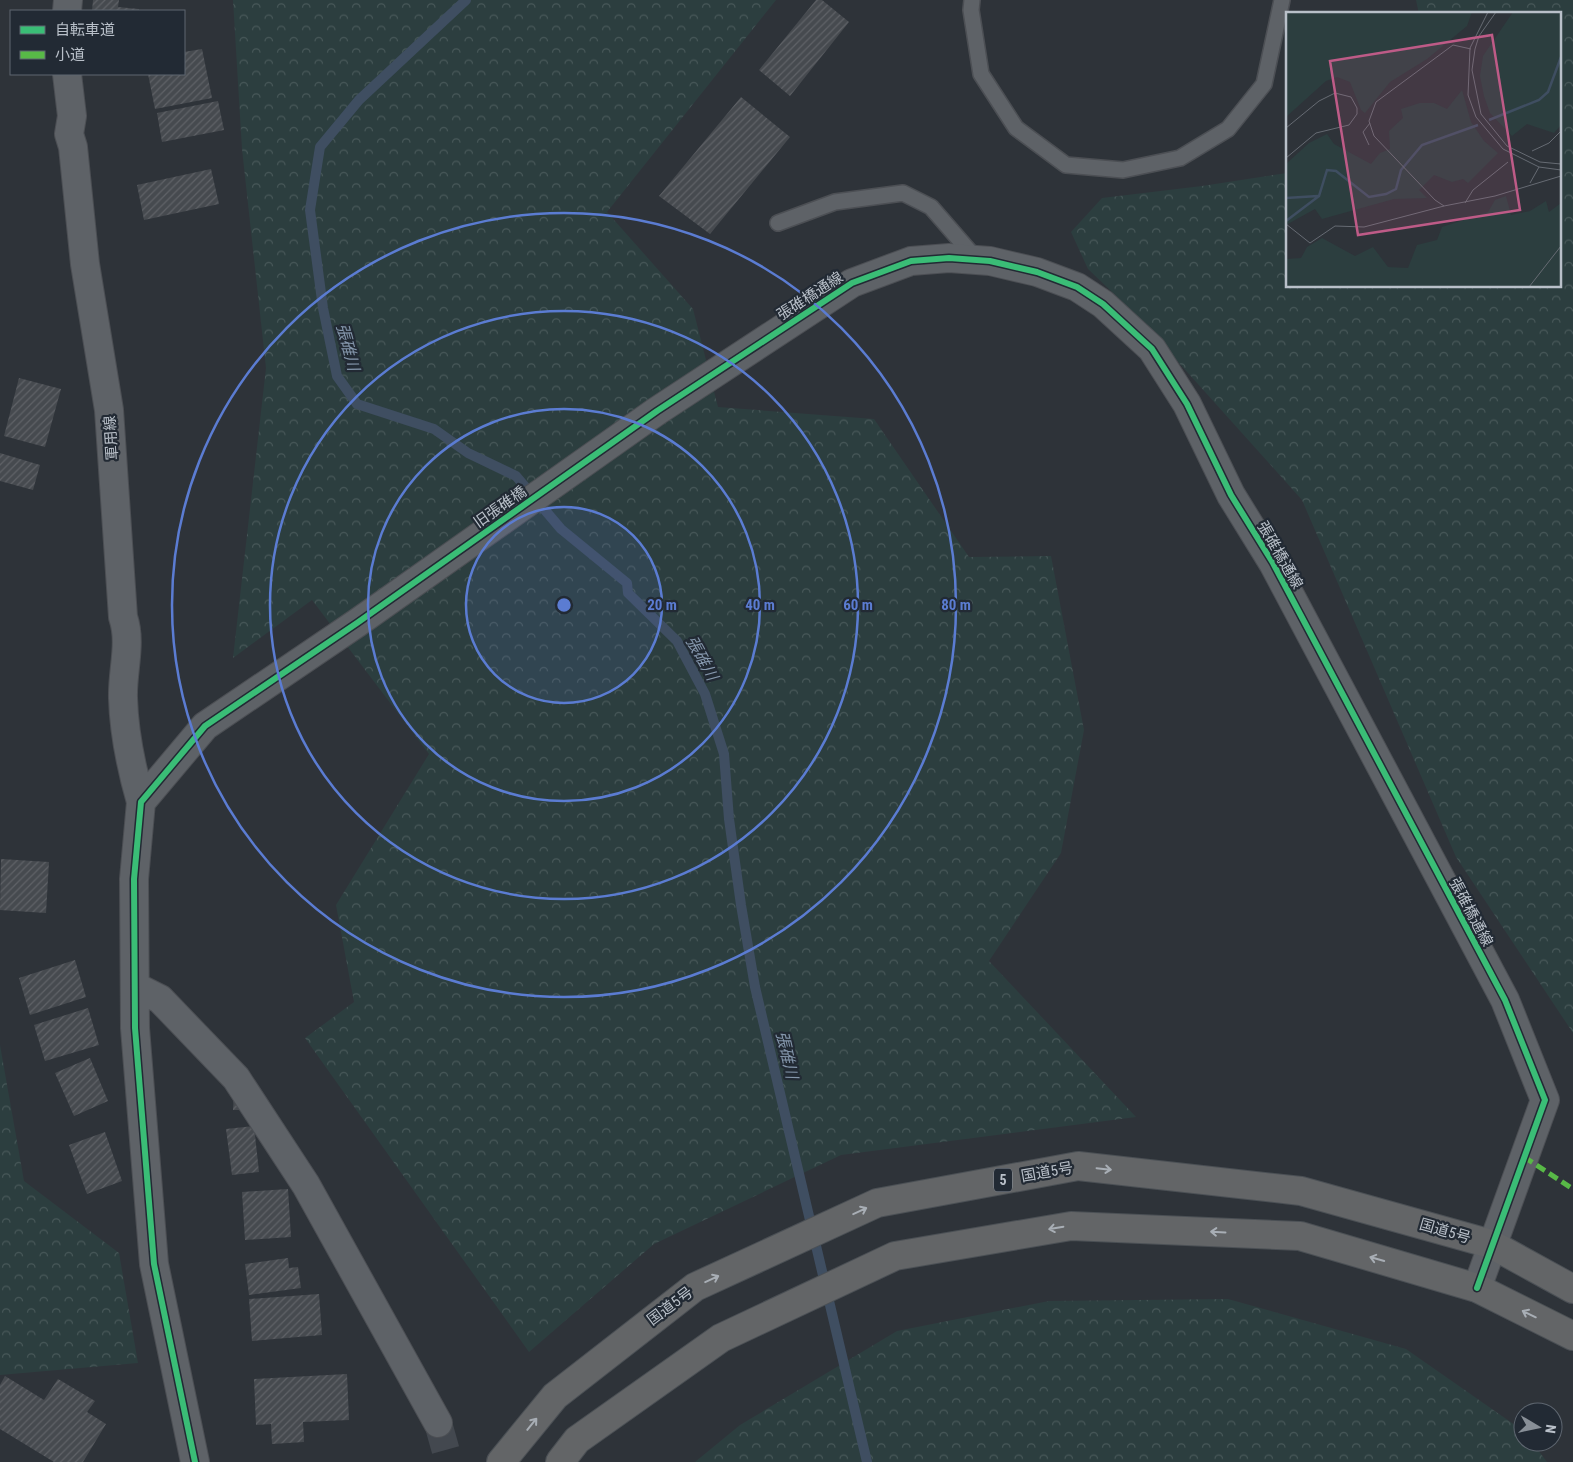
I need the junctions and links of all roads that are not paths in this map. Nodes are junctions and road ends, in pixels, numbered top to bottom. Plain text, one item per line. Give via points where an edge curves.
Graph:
1 (972, 0) edge
2 (1282, 0) edge
3 (67, 75) edge
4 (778, 223) dead end
5 (977, 260) junction
6 (657, 412) joint
7 (141, 802) junction
8 (136, 987) junction
9 (1491, 1244) junction
10 (1477, 1288) junction
11 (1573, 1289) edge
12 (1573, 1336) edge
13 (438, 1423) tunnel mouth
14 (195, 1462) edge
15 (501, 1462) edge
16 (560, 1462) edge

1 - 2 lane via 981,74 1016,128 1066,164 1123,170 1180,158 1228,129 1264,84
3 - 7 street, 軍用線 via 72,116 69,134 109,410 123,617 127,630 123,698 127,746
4 - 5 lane via 835,202 903,193 931,207
5 - 6 street, 張碓橋通線 via 911,261 852,283
5 - 9 street, 張碓橋通線 via 1036,272 1077,288 1103,304 1152,349 1186,404 1231,495 1273,564 1505,1000 1546,1100
6 - 7 street, 旧張碓橋 via 205,726
7 - 8 street, 軍用線 via 134,879
8 - 13 street via 160,999 236,1078 306,1185
8 - 14 street, 軍用線 via 135,1028 154,1264
9 - 10 street, 張碓橋通線
9 - 11 highway, 国道5号 / 5
15 -> 9 highway, 国道5号 / 5 via 555,1396 695,1287 877,1203 1078,1166 1301,1190
12 -> 10 highway
10 -> 16 highway via 1300,1236 1071,1226 895,1256 720,1338 577,1440

